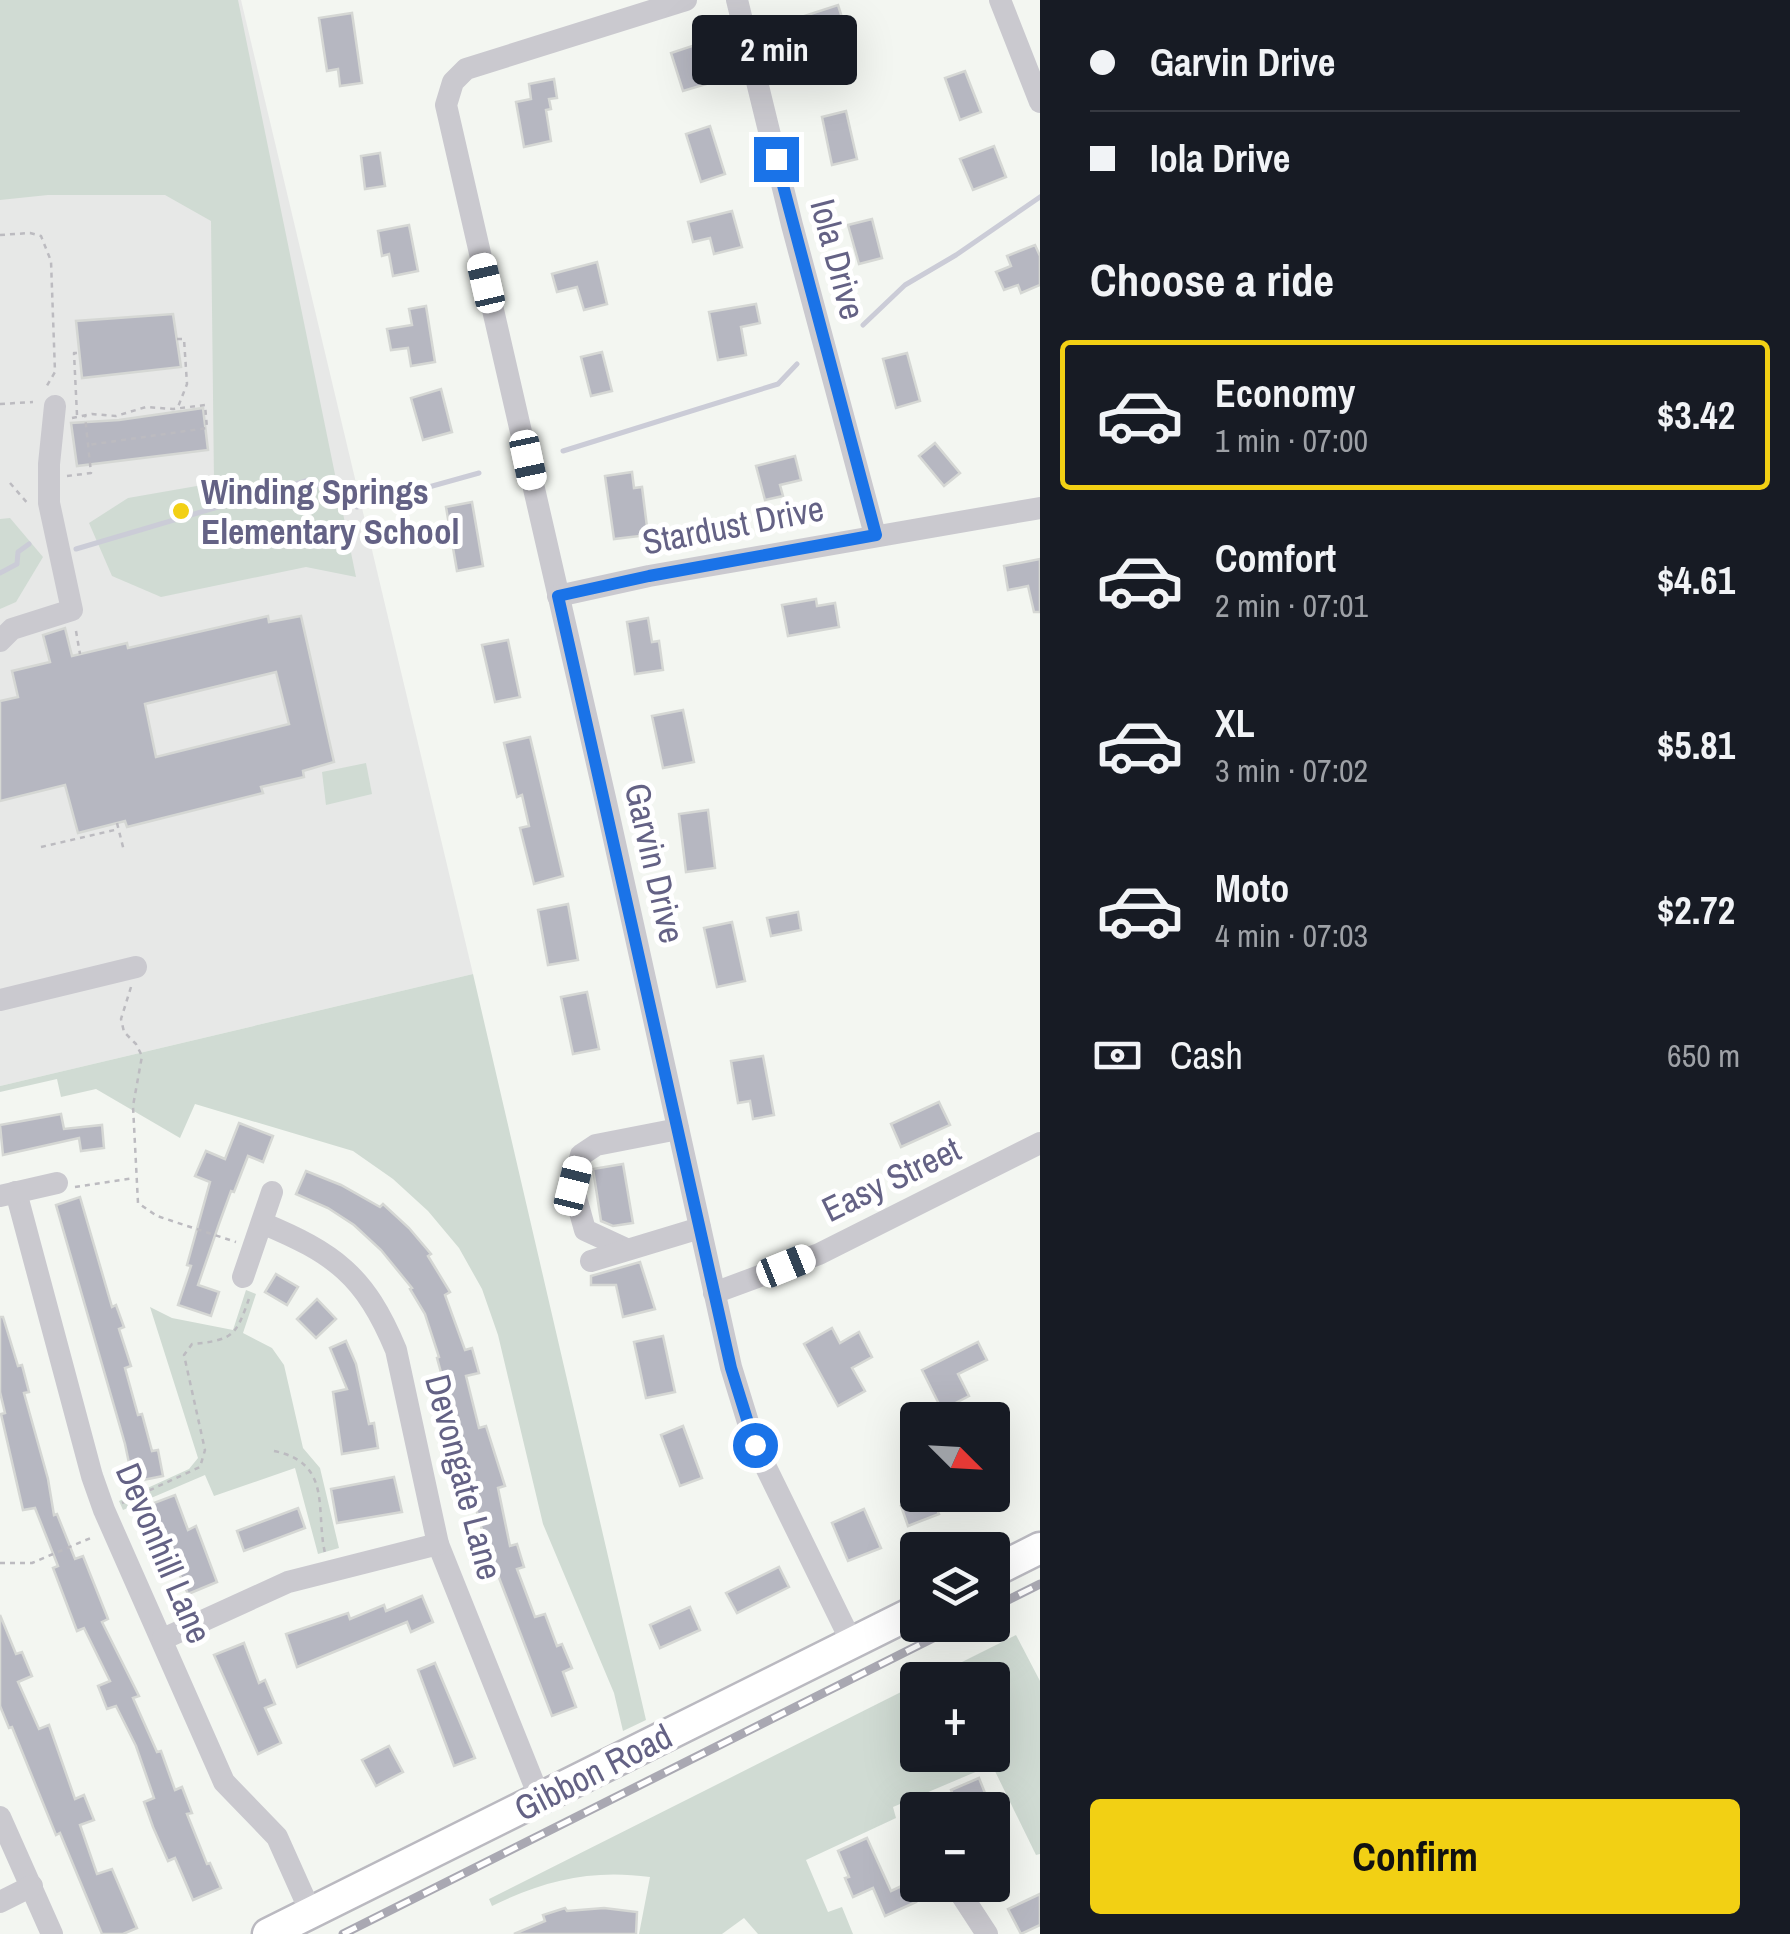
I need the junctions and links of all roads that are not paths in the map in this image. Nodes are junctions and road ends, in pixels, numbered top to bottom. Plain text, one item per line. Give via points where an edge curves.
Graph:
1 (686, 0) edge
2 (737, 0) edge
3 (1000, 0) edge
4 (1040, 102) edge
5 (62, 412) road end
6 (1040, 508) edge
7 (876, 535) junction
8 (558, 596) junction
9 (0, 641) edge
10 (133, 974) road end
11 (0, 1000) edge
12 (678, 1129) junction
13 (1040, 1143) edge
14 (63, 1185) road end
15 (272, 1192) dead end
16 (8, 1194) edge
17 (262, 1223) junction
18 (700, 1228) junction
19 (626, 1249) junction
20 (591, 1261) dead end
21 (247, 1283) road end
22 (714, 1293) junction
23 (438, 1544) junction
24 (1040, 1548) edge
25 (1010, 1563) edge
26 (900, 1619) edge
27 (163, 1638) junction
28 (852, 1643) junction
29 (540, 1799) junction
30 (0, 1816) edge
31 (32, 1886) junction
32 (0, 1902) edge
33 (966, 1902) edge
34 (311, 1912) junction
35 (52, 1934) edge
36 (268, 1934) edge
37 (987, 1934) edge

1 - 8 street, Garvin Drive via 466,69 452,82 446,105
2 - 7 street, Iola Drive
3 - 4 street
5 - 9 street via 49,464 50,504 72,610 12,629
6 - 7 street, Stardust Drive
7 - 8 street, Stardust Drive
8 - 12 street, Garvin Drive
10 - 11 street
12 - 18 street, Garvin Drive
12 - 19 street via 596,1145 581,1155 573,1186 585,1230
13 - 22 street, Easy Street via 819,1254
14 - 16 street
15 - 17 street
16 - 27 street, Devonhill Lane via 93,1481
17 - 21 street
17 - 23 street, Devongate Lane via 335,1259 380,1315 396,1350
18 - 19 street
18 - 22 street, Garvin Drive
19 - 20 street
22 - 28 street, Garvin Drive via 755,1445
23 - 27 street via 288,1582
23 - 29 street, Devongate Lane
24 - 25 main road
26 - 28 main road, Gibbon Road
27 - 34 street, Devonhill Lane via 224,1782 276,1836
28 - 29 main road, Gibbon Road
29 - 34 main road, Gibbon Road
30 - 31 street
31 - 32 street
31 - 35 street
33 - 37 street
34 - 36 main road, Gibbon Road

